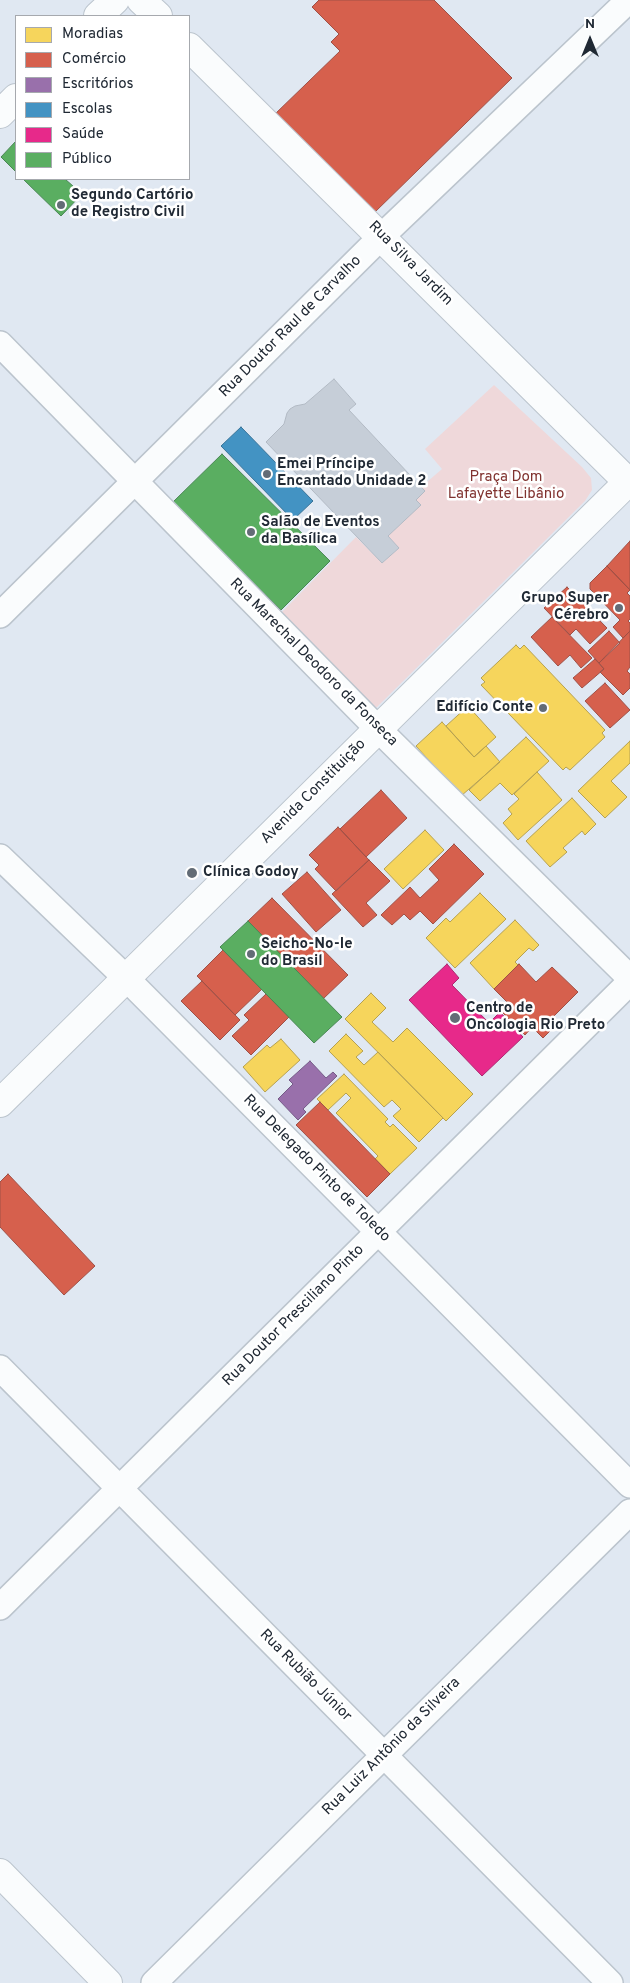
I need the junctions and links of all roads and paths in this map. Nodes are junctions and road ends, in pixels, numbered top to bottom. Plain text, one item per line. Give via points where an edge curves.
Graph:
1 (115, 0) edge
2 (141, 0) edge
3 (629, 0) edge
4 (99, 15) edge
5 (157, 15) edge
6 (190, 47) edge
7 (15, 99) edge
8 (0, 114) edge
9 (382, 236) junction
10 (0, 344) edge
11 (135, 482) junction
12 (630, 482) edge
13 (0, 615) edge
14 (378, 729) junction
15 (0, 857) edge
16 (126, 978) junction
17 (630, 978) edge
18 (630, 982) edge
19 (0, 1103) edge
20 (379, 1232) junction
21 (0, 1368) edge
22 (630, 1484) edge
23 (119, 1489) junction
24 (630, 1512) edge
25 (0, 1607) edge
26 (384, 1755) junction
27 (0, 1873) edge
28 (108, 1983) edge
29 (154, 1983) edge
30 (610, 1983) edge

1 - 4 street
2 - 5 street
3 - 9 street, Rua Doutor Raul de Carvalho
6 - 9 street, Rua Silva Jardim
7 - 8 street
9 - 11 street, Rua Doutor Raul de Carvalho
9 - 12 street, Rua Silva Jardim
10 - 11 street, Rua Marechal Deodoro da Fonseca
11 - 13 street, Rua Doutor Raul de Carvalho
11 - 14 street, Rua Marechal Deodoro da Fonseca
12 - 14 street, Avenida Constituição
14 - 16 street, Avenida Constituição
14 - 17 street, Rua Marechal Deodoro da Fonseca
15 - 16 street, Rua Delegado Pinto de Toledo
16 - 19 street, Avenida Constituição
16 - 20 street, Rua Delegado Pinto de Toledo
18 - 20 street, Rua Doutor Presciliano Pinto
20 - 22 street, Rua Delegado Pinto de Toledo
20 - 23 street, Rua Doutor Presciliano Pinto
21 - 23 street, Rua Rubião Júnior
23 - 25 street, Rua Doutor Presciliano Pinto
23 - 26 street, Rua Rubião Júnior
24 - 26 street, Rua Luiz Antônio da Silveira
26 - 29 street, Rua Luiz Antônio da Silveira
26 - 30 street, Rua Rubião Júnior
27 - 28 street

